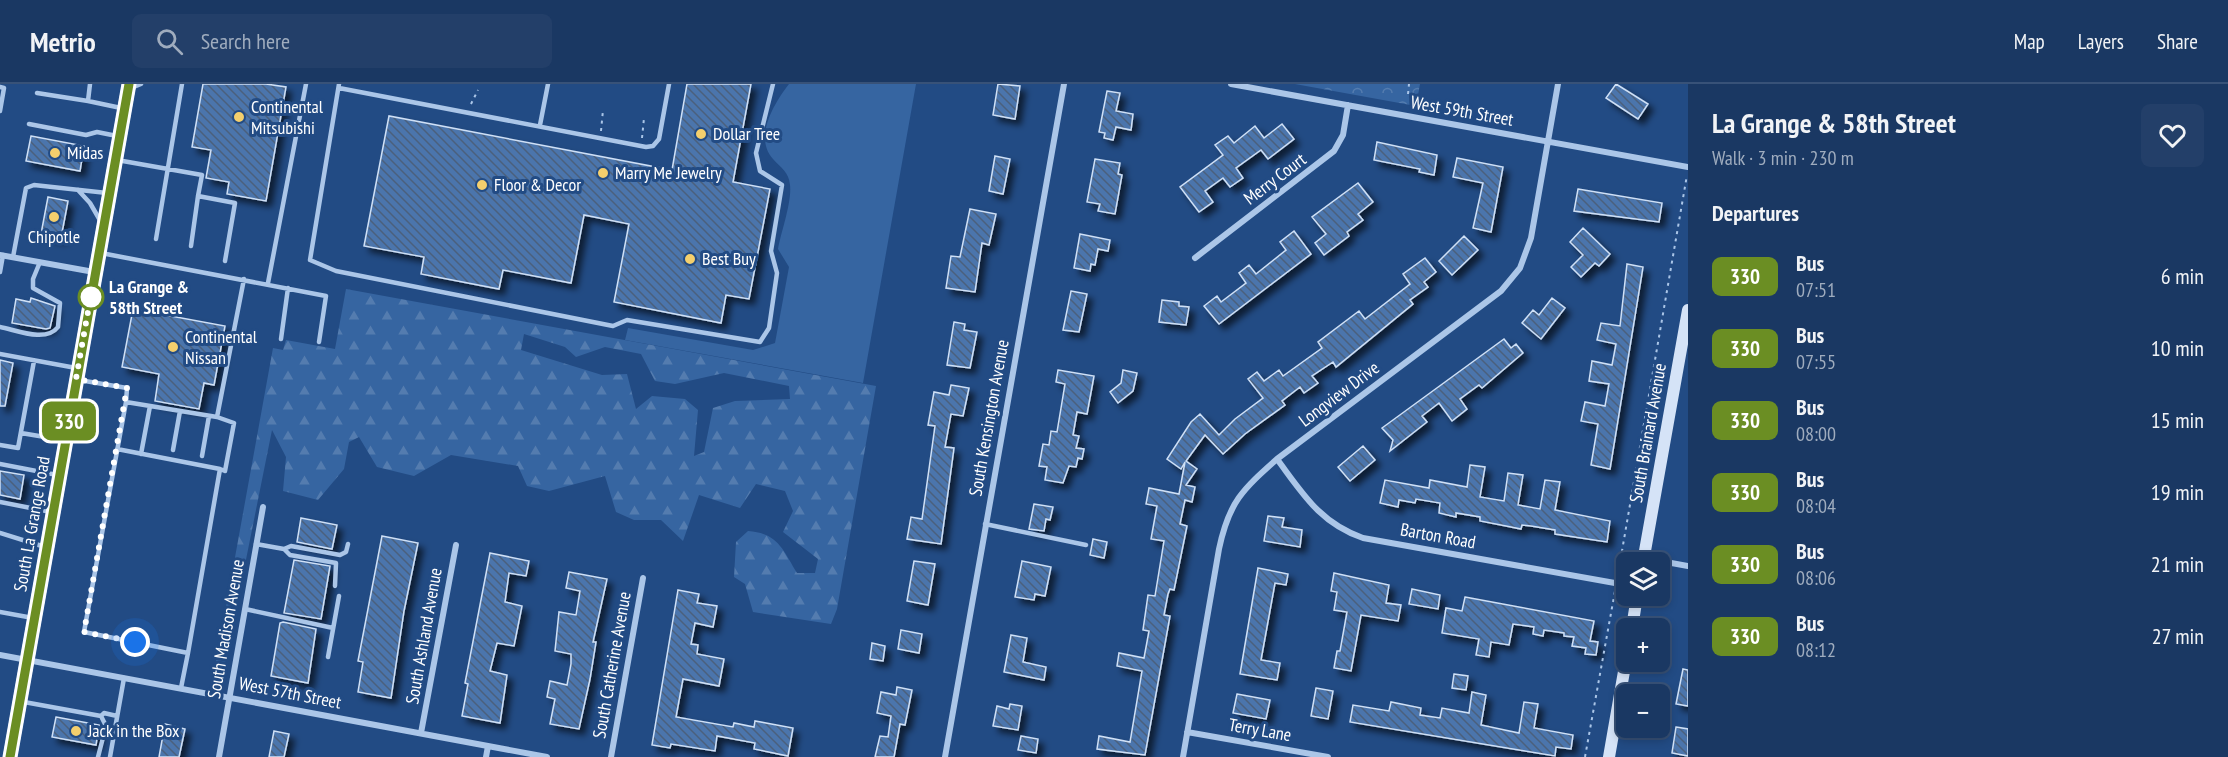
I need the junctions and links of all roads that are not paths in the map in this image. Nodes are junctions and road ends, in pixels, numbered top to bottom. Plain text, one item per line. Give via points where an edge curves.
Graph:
1 (90, 84) edge
2 (182, 84) edge
3 (306, 84) edge
4 (548, 84) edge
5 (669, 84) edge
6 (772, 84) edge
7 (1064, 84) edge
8 (1231, 84) edge
9 (1558, 84) edge
10 (133, 86) edge
11 (339, 86) edge
12 (0, 87) edge
13 (37, 93) dead end
14 (88, 101) junction
15 (1347, 105) junction
16 (125, 108) junction
17 (0, 111) edge
18 (29, 124) dead end
19 (540, 125) junction
20 (120, 136) junction
21 (1548, 141) junction
22 (116, 159) junction
23 (1688, 168) edge
24 (168, 169) junction
25 (78, 190) junction
26 (109, 194) junction
27 (198, 196) junction
28 (103, 226) junction
29 (156, 239) dead end
30 (191, 246) dead end
31 (99, 252) junction
32 (1, 255) edge
33 (13, 257) junction
34 (1195, 258) dead end
35 (225, 261) dead end
36 (40, 262) junction
37 (0, 272) edge
38 (95, 273) junction
39 (243, 279) junction
40 (268, 283) junction
41 (288, 288) junction
42 (1688, 310) edge
43 (0, 327) edge
44 (281, 339) dead end
45 (319, 342) dead end
46 (0, 354) edge
47 (34, 361) junction
48 (77, 374) junction
49 (126, 402) junction
50 (150, 406) junction
51 (180, 411) junction
52 (209, 416) junction
53 (216, 417) junction
54 (21, 433) junction
55 (66, 440) junction
56 (0, 445) edge
57 (117, 449) junction
58 (174, 450) dead end
59 (141, 454) junction
60 (202, 456) dead end
61 (1277, 459) junction
62 (1, 464) edge
63 (220, 469) junction
64 (60, 476) junction
65 (0, 502) edge
66 (263, 507) dead end
67 (54, 513) junction
68 (985, 524) junction
69 (0, 533) edge
70 (256, 544) junction
71 (348, 544) dead end
72 (1086, 544) dead end
73 (456, 545) dead end
74 (48, 547) junction
75 (284, 549) junction
76 (1645, 552) edge
77 (1670, 564) edge
78 (1688, 566) edge
79 (643, 578) dead end
80 (1616, 583) edge
81 (335, 586) dead end
82 (339, 596) dead end
83 (245, 609) junction
84 (0, 612) edge
85 (36, 619) junction
86 (333, 628) junction
87 (188, 653) junction
88 (0, 655) edge
89 (328, 657) dead end
90 (28, 660) junction
91 (1624, 672) edge
92 (124, 678) junction
93 (181, 688) junction
94 (230, 697) junction
95 (20, 702) junction
96 (101, 716) junction
97 (117, 716) junction
98 (1187, 732) junction
99 (421, 733) junction
100 (488, 746) junction
101 (14, 756) edge
102 (98, 757) edge
103 (110, 757) edge
104 (219, 757) edge
105 (486, 757) edge
106 (547, 757) edge
107 (611, 757) edge
108 (945, 757) edge
109 (1183, 757) edge
110 (1328, 757) edge
111 (1609, 757) edge

1 - 14 lane
2 - 24 lane
3 - 40 lane
4 - 19 lane
5 - 19 lane via 659,139 653,146
6 - 11 lane via 756,153 760,171 782,185 771,251 777,273 769,328 760,342 627,320 612,326 336,271 310,260
7 - 68 street, South Kensington Avenue
8 - 15 street, West 59th Street
9 - 21 street, Longview Drive
10 - 16 main road, South La Grange Road
11 - 19 lane
12 - 17 lane via 4,88
13 - 14 lane
14 - 16 lane
15 - 21 street, West 59th Street
15 - 34 street, Merry Court via 1343,135 1334,152
16 - 20 main road, South La Grange Road
18 - 20 lane via 86,135 97,132
20 - 22 main road, South La Grange Road
21 - 23 street, West 59th Street
21 - 61 street, Longview Drive via 1531,238 1520,268 1501,291
22 - 24 lane
22 - 26 main road, South La Grange Road
24 - 27 lane via 202,175
24 - 29 lane
25 - 26 lane
25 - 28 lane
25 - 33 lane via 34,184 26,188
26 - 28 main road, South La Grange Road
27 - 30 lane
27 - 35 lane via 235,203
28 - 31 main road, South La Grange Road
31 - 38 main road, South La Grange Road
31 - 39 lane
32 - 33 street
32 - 37 lane
33 - 36 street
36 - 38 street
36 - 43 lane via 33,288 60,303 55,331 41,335
38 - 48 main road, South La Grange Road
39 - 40 lane
39 - 53 lane
40 - 41 lane
41 - 44 lane
41 - 45 lane via 326,296
42 - 76 street, South Brainard Avenue
46 - 47 lane
47 - 48 lane
47 - 54 lane
48 - 49 lane via 127,388
48 - 55 main road, South La Grange Road
49 - 50 lane
49 - 57 lane
50 - 51 lane
50 - 59 lane
51 - 52 lane
51 - 58 lane
52 - 53 lane
52 - 60 lane
53 - 63 lane via 234,423 225,471
54 - 55 lane
54 - 56 lane via 18,448
55 - 64 main road, South La Grange Road
57 - 59 lane
57 - 87 lane via 84,632
59 - 63 lane
61 - 80 street, Barton Road via 1327,520 1363,538
61 - 98 street, Longview Drive via 1234,502 1224,524
62 - 64 lane
63 - 87 lane
64 - 67 main road, South La Grange Road
65 - 67 lane
66 - 70 street, South Madison Avenue
67 - 74 main road, South La Grange Road
68 - 72 lane
68 - 108 street, South Kensington Avenue
69 - 74 lane
70 - 75 lane
70 - 83 street, South Madison Avenue
71 - 75 lane via 346,552 340,555 291,546
73 - 99 street, South Ashland Avenue
74 - 85 main road, South La Grange Road
75 - 81 lane via 290,555 336,563
77 - 78 street
79 - 107 street, South Catherine Avenue
82 - 86 lane
83 - 86 lane
83 - 94 street, South Madison Avenue
84 - 85 lane
85 - 90 main road, South La Grange Road
86 - 89 lane
87 - 93 lane
88 - 90 street, West 57th Street
90 - 92 street, West 57th Street
90 - 95 main road, South La Grange Road
91 - 111 street
92 - 93 street, West 57th Street
92 - 97 lane
93 - 94 street, West 57th Street
94 - 99 street, West 57th Street
94 - 104 street, South Madison Avenue
95 - 96 lane
95 - 101 main road, South La Grange Road
96 - 97 lane
96 - 102 lane via 106,726
97 - 103 lane
98 - 109 street, Longview Drive
98 - 110 street, Terry Lane
99 - 100 street, West 57th Street
100 - 105 street
100 - 106 street, West 57th Street

